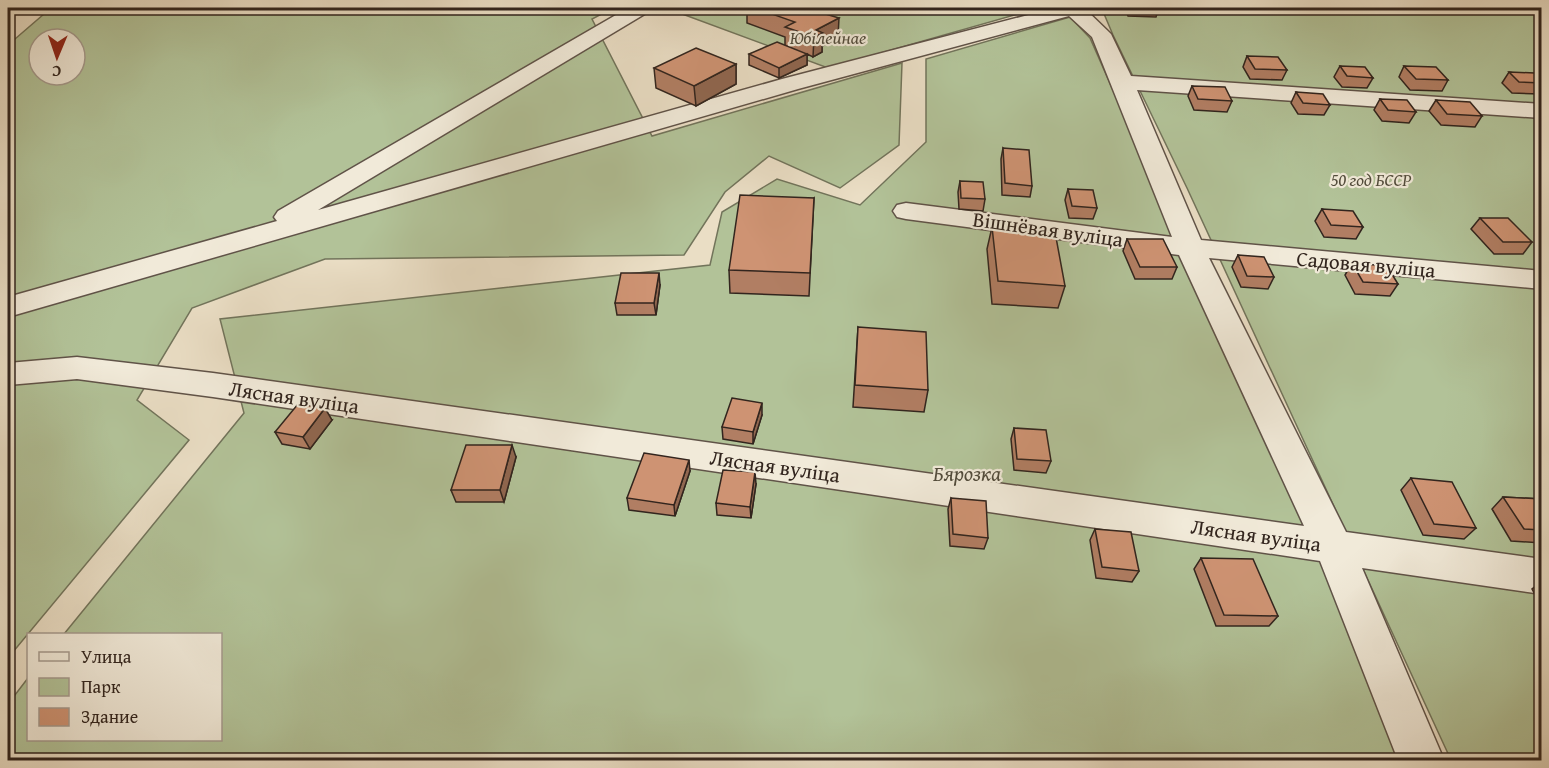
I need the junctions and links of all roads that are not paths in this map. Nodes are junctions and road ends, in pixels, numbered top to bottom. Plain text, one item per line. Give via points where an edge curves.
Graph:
1 (641, 8) edge
2 (1073, 8) edge
3 (1123, 82) junction
4 (1542, 111) edge
5 (906, 211) dead end
6 (253, 238) junction
7 (1190, 248) junction
8 (1542, 280) edge
9 (8, 307) edge
10 (8, 374) edge
11 (1333, 546) junction
12 (1542, 577) edge
13 (1421, 760) edge

1 - 6 street
2 - 3 street via 1101,34
2 - 6 street via 790,84
3 - 4 street
3 - 7 street
5 - 7 street, Вішнёвая вуліца
6 - 9 street
7 - 8 street, Садовая вуліца
7 - 11 street
10 - 11 street, Лясная вуліца via 77,368 213,385
11 - 12 street, Лясная вуліца
11 - 13 street

